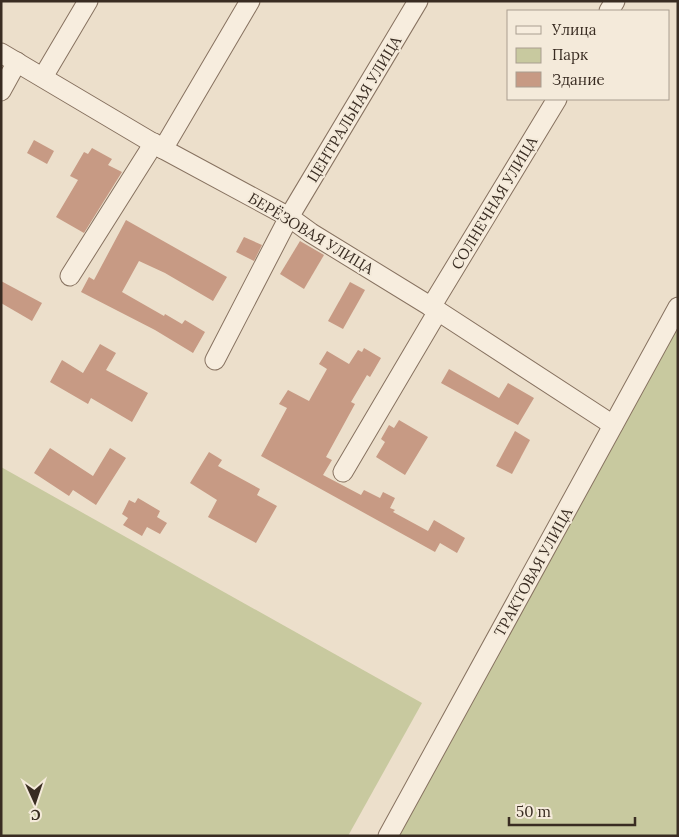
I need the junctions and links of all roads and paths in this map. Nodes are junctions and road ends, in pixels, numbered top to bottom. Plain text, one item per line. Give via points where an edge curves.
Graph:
1 (88, 1) edge
2 (250, 1) edge
3 (418, 1) edge
4 (9, 58) edge
5 (43, 77) junction
6 (1, 91) edge
7 (556, 100) edge
8 (158, 146) junction
9 (289, 218) junction
10 (70, 276) dead end
11 (678, 307) edge
12 (435, 309) junction
13 (214, 360) dead end
14 (613, 426) junction
15 (343, 472) dead end
16 (388, 836) edge

1 - 5 street
2 - 8 street
3 - 9 street, ЦЕНТРАЛЬНАЯ УЛИЦА
4 - 5 street, БЕРЁЗОВАЯ УЛИЦА
4 - 6 street
5 - 8 street, БЕРЁЗОВАЯ УЛИЦА
7 - 12 street, СОЛНЕЧНАЯ УЛИЦА
8 - 9 street, БЕРЁЗОВАЯ УЛИЦА
8 - 10 street
9 - 12 street, БЕРЁЗОВАЯ УЛИЦА
9 - 13 street, ЦЕНТРАЛЬНАЯ УЛИЦА
11 - 14 street, ТРАКТОВАЯ УЛИЦА
12 - 14 street, БЕРЁЗОВАЯ УЛИЦА
12 - 15 street, СОЛНЕЧНАЯ УЛИЦА
14 - 16 street, ТРАКТОВАЯ УЛИЦА

